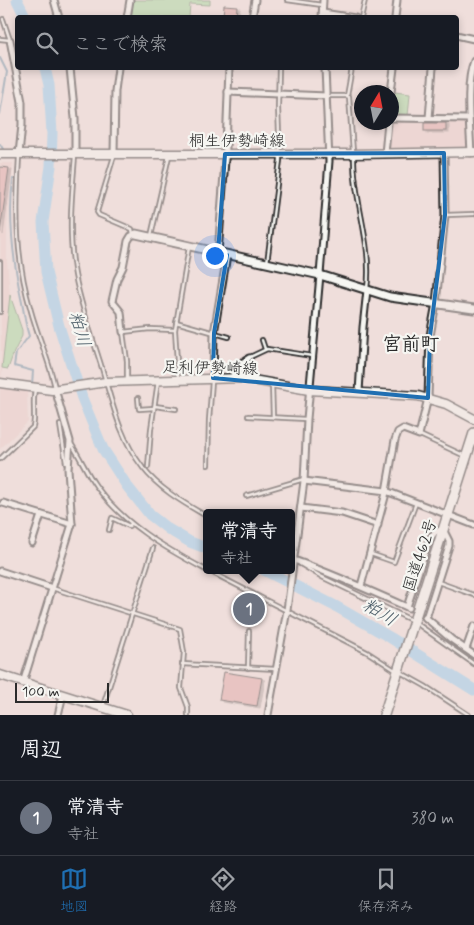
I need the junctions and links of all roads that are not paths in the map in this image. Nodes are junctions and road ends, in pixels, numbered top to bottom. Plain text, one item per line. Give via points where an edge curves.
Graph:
1 (54, 0) edge
2 (130, 0) edge
3 (255, 0) edge
4 (289, 0) edge
5 (365, 0) edge
6 (397, 0) edge
7 (323, 2) edge
8 (58, 15) edge
9 (128, 15) edge
10 (252, 15) edge
11 (323, 15) edge
12 (362, 15) edge
13 (395, 15) edge
14 (3, 19) dead end
15 (459, 36) edge
16 (474, 39) edge
17 (0, 40) edge
18 (10, 40) junction
19 (474, 61) edge
20 (15, 66) edge
21 (16, 70) edge
22 (70, 70) edge
23 (118, 70) edge
24 (229, 70) edge
25 (279, 70) edge
26 (325, 70) edge
27 (352, 70) edge
28 (394, 70) edge
29 (433, 70) edge
30 (392, 85) edge
31 (228, 92) junction
32 (278, 93) junction
33 (327, 96) junction
34 (347, 96) junction
35 (399, 118) edge
36 (430, 118) junction
37 (469, 119) junction
38 (387, 130) edge
39 (473, 152) edge
40 (281, 153) junction
41 (444, 153) junction
42 (0, 154) edge
43 (20, 154) junction
44 (74, 154) junction
45 (114, 154) junction
46 (169, 154) junction
47 (226, 154) junction
48 (329, 154) junction
49 (353, 154) junction
50 (385, 154) junction
51 (474, 214) edge
52 (445, 215) junction
53 (135, 234) junction
54 (151, 238) junction
55 (189, 246) junction
56 (218, 253) junction
57 (227, 255) junction
58 (0, 262) edge
59 (267, 263) junction
60 (320, 275) junction
61 (367, 290) junction
62 (436, 303) junction
63 (474, 309) edge
64 (0, 312) edge
65 (176, 322) junction
66 (175, 330) junction
67 (123, 332) junction
68 (214, 333) junction
69 (229, 337) dead end
70 (262, 340) dead end
71 (265, 349) junction
72 (313, 356) junction
73 (249, 358) joint
74 (213, 378) junction
75 (233, 378) junction
76 (178, 379) junction
77 (158, 380) junction
78 (127, 381) junction
79 (105, 382) junction
80 (0, 383) edge
81 (272, 383) junction
82 (36, 388) junction
83 (56, 389) junction
84 (310, 390) junction
85 (359, 392) junction
86 (138, 398) dead end
87 (428, 398) junction
88 (155, 407) junction
89 (176, 409) dead end
90 (248, 416) dead end
91 (273, 417) junction
92 (307, 419) junction
93 (474, 419) edge
94 (60, 425) dead end
95 (474, 433) edge
96 (419, 435) junction
97 (70, 441) junction
98 (466, 456) junction
99 (0, 459) edge
100 (208, 465) dead end
101 (148, 467) dead end
102 (68, 469) junction
103 (304, 480) junction
104 (386, 491) junction
105 (246, 496) dead end
106 (2, 503) edge
107 (416, 503) junction
108 (301, 508) junction
109 (203, 514) edge
110 (41, 515) junction
111 (448, 516) junction
112 (72, 524) junction
113 (131, 524) junction
114 (378, 525) junction
115 (474, 525) edge
116 (443, 529) junction
117 (108, 530) dead end
118 (32, 543) dead end
119 (153, 548) dead end
120 (295, 553) edge
121 (371, 554) junction
122 (295, 561) edge
123 (295, 562) edge
124 (203, 568) edge
125 (0, 571) edge
126 (215, 574) edge
127 (292, 574) edge
128 (438, 582) junction
129 (361, 586) junction
130 (52, 588) junction
131 (474, 595) edge
132 (287, 611) junction
133 (132, 613) junction
134 (414, 623) junction
135 (474, 626) edge
136 (249, 631) dead end
137 (466, 649) junction
138 (474, 654) edge
139 (182, 664) junction
140 (474, 664) edge
141 (248, 668) junction
142 (276, 669) junction
143 (398, 671) junction
144 (0, 675) edge
145 (23, 682) junction
146 (62, 695) junction
147 (102, 707) junction
148 (58, 715) edge
149 (127, 715) edge
150 (188, 715) edge
151 (268, 715) edge
152 (384, 715) edge
153 (468, 715) edge

1 - 8 street
2 - 9 street
3 - 10 street
4 - 7 lane
5 - 12 lane
6 - 13 street
7 - 11 street
14 - 18 lane
15 - 16 street
17 - 18 lane
18 - 20 street
19 - 37 street
21 - 43 street via 22,102
22 - 44 street via 75,118
23 - 45 street
24 - 31 street
25 - 32 lane
26 - 33 street
27 - 34 lane
28 - 30 street
29 - 36 street
31 - 32 street
31 - 47 street
32 - 33 street
32 - 40 lane
33 - 34 lane
33 - 48 street
34 - 49 lane
35 - 36 street
36 - 37 street
37 - 39 street
38 - 50 street
39 - 41 main road, 桐生伊勢崎線
40 - 47 main road, 桐生伊勢崎線
40 - 48 main road, 桐生伊勢崎線
40 - 59 lane
41 - 50 main road, 桐生伊勢崎線
41 - 52 street
42 - 43 main road, 桐生伊勢崎線
43 - 44 main road, 桐生伊勢崎線
43 - 83 lane via 16,214 20,259 30,310
44 - 45 main road, 桐生伊勢崎線
44 - 79 lane via 71,194 74,269
45 - 46 main road, 桐生伊勢崎線
45 - 53 lane via 98,212 132,229
46 - 47 main road, 桐生伊勢崎線
46 - 54 lane
47 - 56 street
48 - 49 main road, 桐生伊勢崎線
48 - 60 street
49 - 50 main road, 桐生伊勢崎線
49 - 61 lane via 368,261
51 - 52 lane
52 - 62 street
53 - 54 street
53 - 67 street via 128,241 112,301 121,312
54 - 55 street
55 - 56 street
55 - 65 lane
56 - 57 street
57 - 59 street
57 - 68 street
58 - 64 lane
59 - 60 street
60 - 61 street
60 - 72 street
61 - 62 street via 390,297
61 - 85 street
62 - 63 street
62 - 87 street via 430,336
65 - 66 lane
65 - 68 lane
66 - 67 lane
66 - 76 lane
67 - 78 lane
68 - 69 lane
68 - 74 street
70 - 71 lane
71 - 72 lane
71 - 73 lane
72 - 84 street
73 - 75 street via 234,368
74 - 75 main road, 足利伊勢崎線
74 - 76 main road, 足利伊勢崎線
74 - 100 lane
75 - 81 main road, 足利伊勢崎線
76 - 77 main road, 足利伊勢崎線
77 - 78 main road, 足利伊勢崎線
77 - 88 lane
78 - 79 main road, 足利伊勢崎線
79 - 83 main road, 足利伊勢崎線
79 - 109 lane via 119,427 136,458 154,480
80 - 82 main road, 足利伊勢崎線
81 - 84 main road, 足利伊勢崎線
81 - 91 lane
82 - 83 main road, 足利伊勢崎線
82 - 99 lane via 32,403 33,427
83 - 97 street
84 - 85 main road, 足利伊勢崎線
84 - 92 street
85 - 87 main road, 足利伊勢崎線
86 - 88 lane via 139,409
87 - 93 main road, 足利伊勢崎線
87 - 96 street
88 - 89 lane
88 - 101 lane
90 - 91 lane
91 - 92 lane
92 - 103 street
94 - 102 lane
95 - 98 highway, 国道462号
96 - 98 lane
96 - 104 street via 403,429 398,432
97 - 102 street
97 - 113 lane via 96,486
98 - 111 highway, 国道462号
102 - 112 street
103 - 104 street
103 - 105 lane
103 - 108 street
104 - 107 street
104 - 114 street
106 - 110 street
107 - 111 street
107 - 121 lane via 394,562
108 - 114 street via 342,513
108 - 120 street
110 - 112 street
110 - 118 street
111 - 115 street
111 - 116 highway, 国道462号
112 - 130 street
113 - 117 lane via 129,526 112,518
113 - 124 lane
114 - 121 street
116 - 128 street via 449,546
116 - 129 street via 431,536 408,608
116 - 134 highway, 国道462号
119 - 133 lane
121 - 129 street
122 - 129 street
123 - 134 lane
125 - 130 street
126 - 132 lane
127 - 132 street
128 - 131 lane
128 - 137 street via 425,617
130 - 133 lane
130 - 145 street
132 - 142 street
132 - 143 lane
133 - 139 lane via 180,629 184,652
133 - 147 lane
134 - 140 lane
134 - 143 highway, 国道462号
135 - 137 street
136 - 141 lane
137 - 138 street
139 - 141 lane
139 - 150 lane via 181,688
141 - 142 lane
142 - 151 street
143 - 152 highway, 国道462号
143 - 153 lane
144 - 145 main road
145 - 146 main road
146 - 147 main road
146 - 148 street
147 - 149 main road

